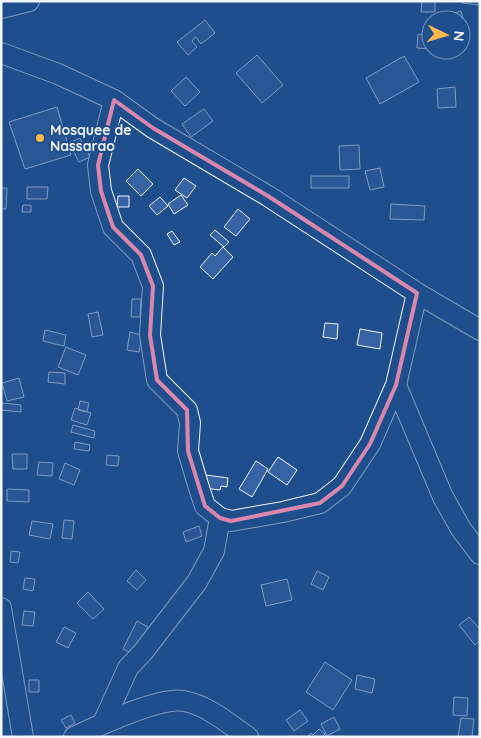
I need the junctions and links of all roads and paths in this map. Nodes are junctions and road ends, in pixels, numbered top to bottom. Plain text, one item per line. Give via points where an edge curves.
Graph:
1 (29, 1) edge
2 (1, 8) edge
3 (1, 52) edge
4 (114, 100) junction
5 (417, 293) junction
6 (480, 330) edge
7 (396, 385) junction
8 (220, 518) junction
9 (480, 554) edge
10 (1, 609) edge
11 (103, 724) junction
12 (23, 737) edge
13 (74, 737) edge
14 (248, 737) edge

1 - 2 street
3 - 4 street
4 - 5 street via 153,128 268,196
4 - 8 street via 98,165 101,190 113,227 141,255 153,286 150,335 157,380 187,410 190,423 188,451 199,488 205,506
5 - 6 street
5 - 7 street
7 - 8 street via 370,444 342,486 320,503 231,521
7 - 9 street via 443,496 461,529
8 - 11 street via 214,551 197,582 128,668
10 - 12 street
11 - 13 street
11 - 14 street via 156,704 183,700 203,707

